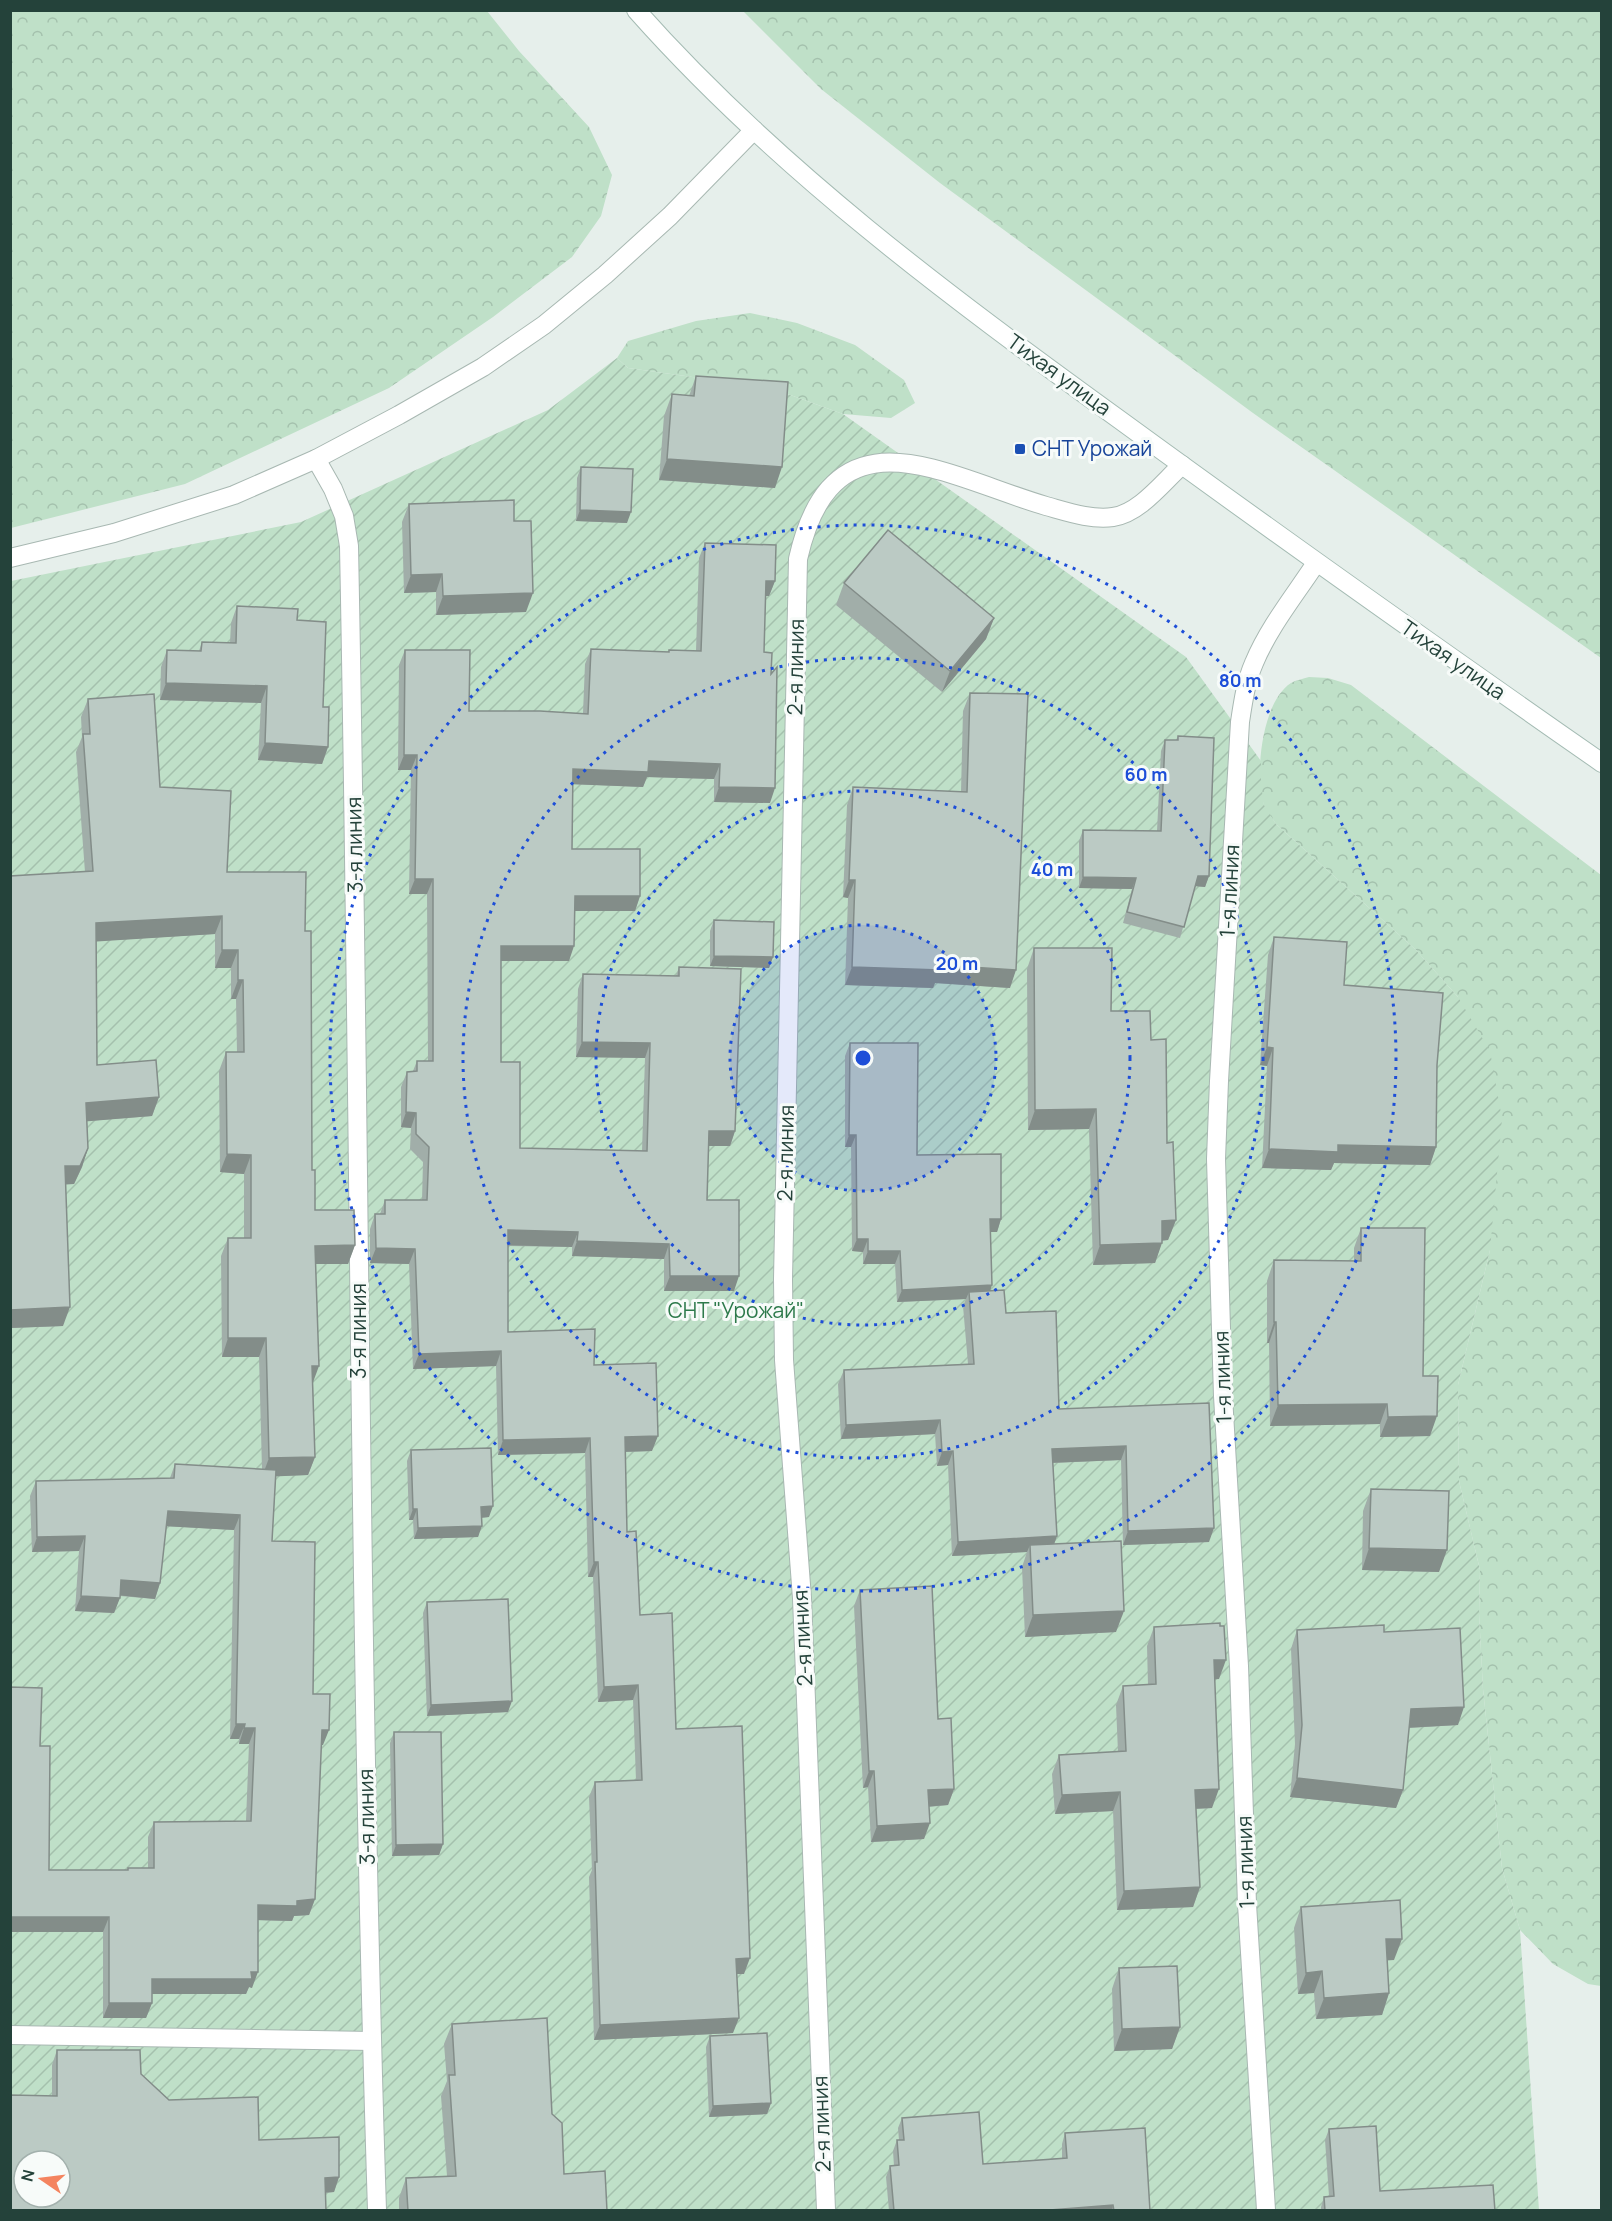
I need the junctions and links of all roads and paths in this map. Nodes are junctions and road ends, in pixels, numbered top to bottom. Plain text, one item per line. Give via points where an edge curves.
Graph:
1 (636, 10) edge
2 (754, 130) junction
3 (316, 459) junction
4 (1182, 465) junction
5 (10, 558) edge
6 (1316, 563) junction
7 (1602, 763) edge
8 (10, 2035) edge
9 (372, 2041) junction
10 (377, 2211) edge
11 (826, 2211) edge
12 (1266, 2211) edge

1 - 2 street, Тихая улица
2 - 3 street via 670,216 544,325 483,367
2 - 4 street, Тихая улица via 931,280
3 - 5 street via 234,495 167,517
3 - 9 street, 3-я линия via 344,516 349,546
4 - 6 street, Тихая улица
4 - 11 street, 2-я линия via 1131,509 1115,516 1095,517 1066,512 940,471 908,463 877,462 856,468 825,493 804,533 798,559 784,1360 802,1598
6 - 7 street, Тихая улица
6 - 12 street, 1-я линия via 1265,639 1245,690 1240,722 1216,1159 1247,1904
8 - 9 street
9 - 10 street, 3-я линия

